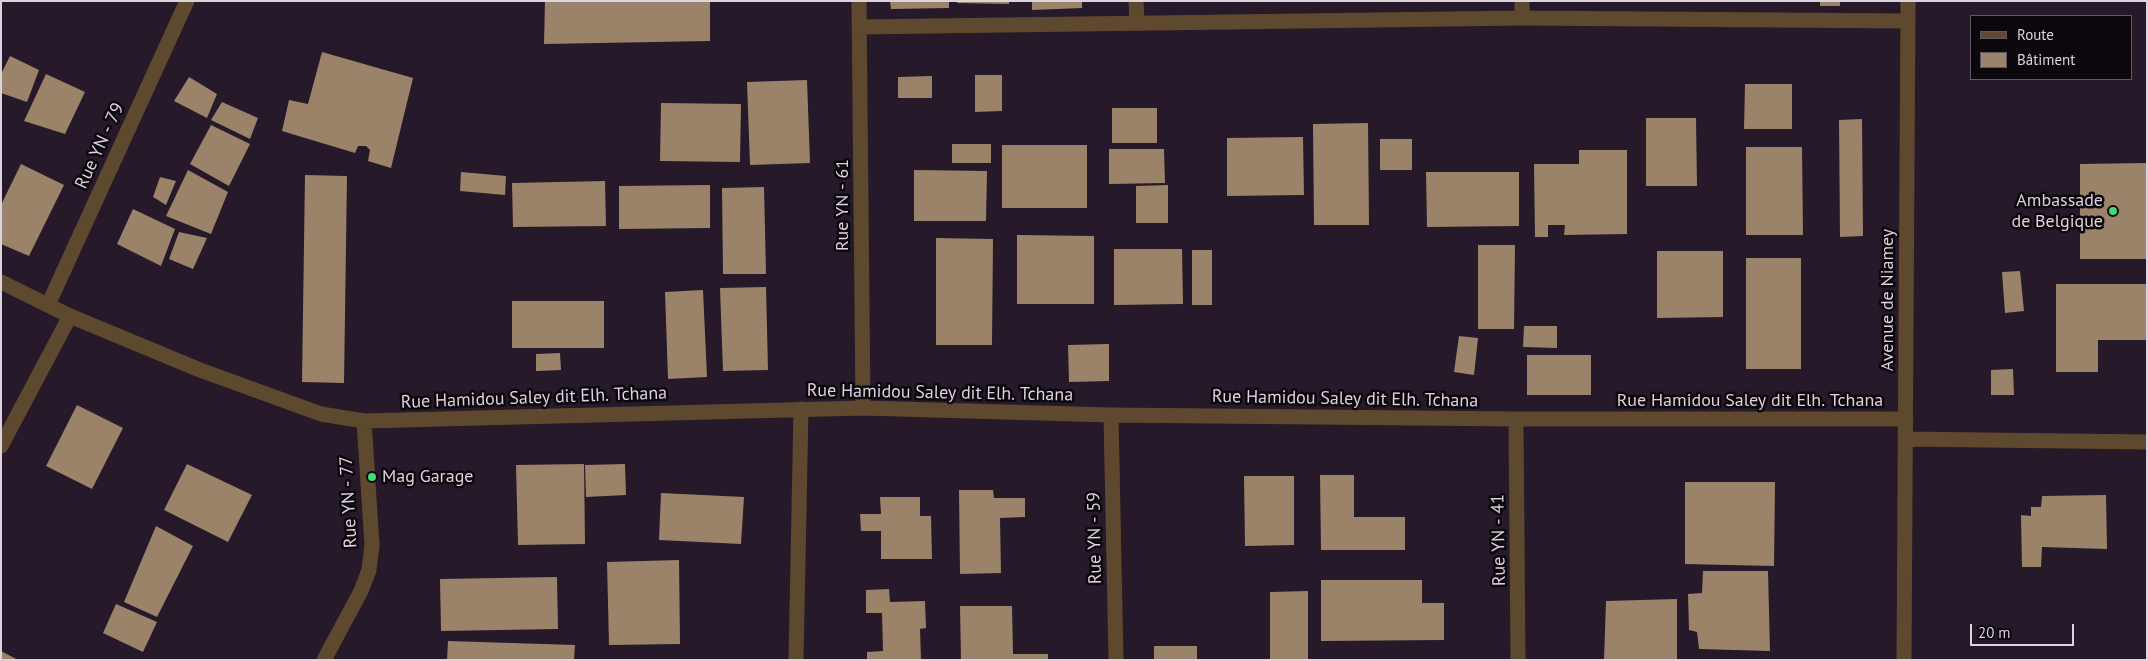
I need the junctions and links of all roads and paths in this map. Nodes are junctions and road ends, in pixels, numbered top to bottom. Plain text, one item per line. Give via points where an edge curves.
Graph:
1 (187, 1) edge
2 (859, 1) edge
3 (1136, 1) edge
4 (1522, 1) edge
5 (1908, 1) edge
6 (1522, 18) junction
7 (1908, 21) junction
8 (1137, 23) junction
9 (859, 27) junction
10 (1, 282) edge
11 (48, 306) junction
12 (70, 316) junction
13 (863, 408) junction
14 (801, 409) junction
15 (1111, 415) junction
16 (1906, 419) junction
17 (1516, 420) junction
18 (364, 421) junction
19 (1905, 439) junction
20 (2147, 442) edge
21 (1, 446) edge
22 (324, 660) edge
23 (796, 660) edge
24 (1116, 660) edge
25 (1518, 660) edge
26 (1904, 660) edge

1 - 11 street, Rue YN - 79
2 - 9 street, Rue YN - 61
3 - 8 street
4 - 6 street
5 - 7 street, Avenue de Niamey
6 - 7 street
6 - 8 street
7 - 16 street, Avenue de Niamey
8 - 9 street
9 - 13 street, Rue YN - 61
10 - 11 street, Rue Hamidou Saley dit Elh. Tchana
11 - 12 street, Rue Hamidou Saley dit Elh. Tchana
12 - 18 street, Rue Hamidou Saley dit Elh. Tchana via 280,400 321,414
12 - 21 street
13 - 14 street, Rue Hamidou Saley dit Elh. Tchana
13 - 15 street, Rue Hamidou Saley dit Elh. Tchana
14 - 18 street, Rue Hamidou Saley dit Elh. Tchana
14 - 23 street
15 - 17 street, Rue Hamidou Saley dit Elh. Tchana
15 - 24 street, Rue YN - 59
16 - 17 street, Rue Hamidou Saley dit Elh. Tchana
16 - 19 street, Avenue de Niamey
17 - 25 street, Rue YN - 41
18 - 22 street, Rue YN - 77 via 372,545 369,570
19 - 20 street
19 - 26 street, Avenue de Niamey

